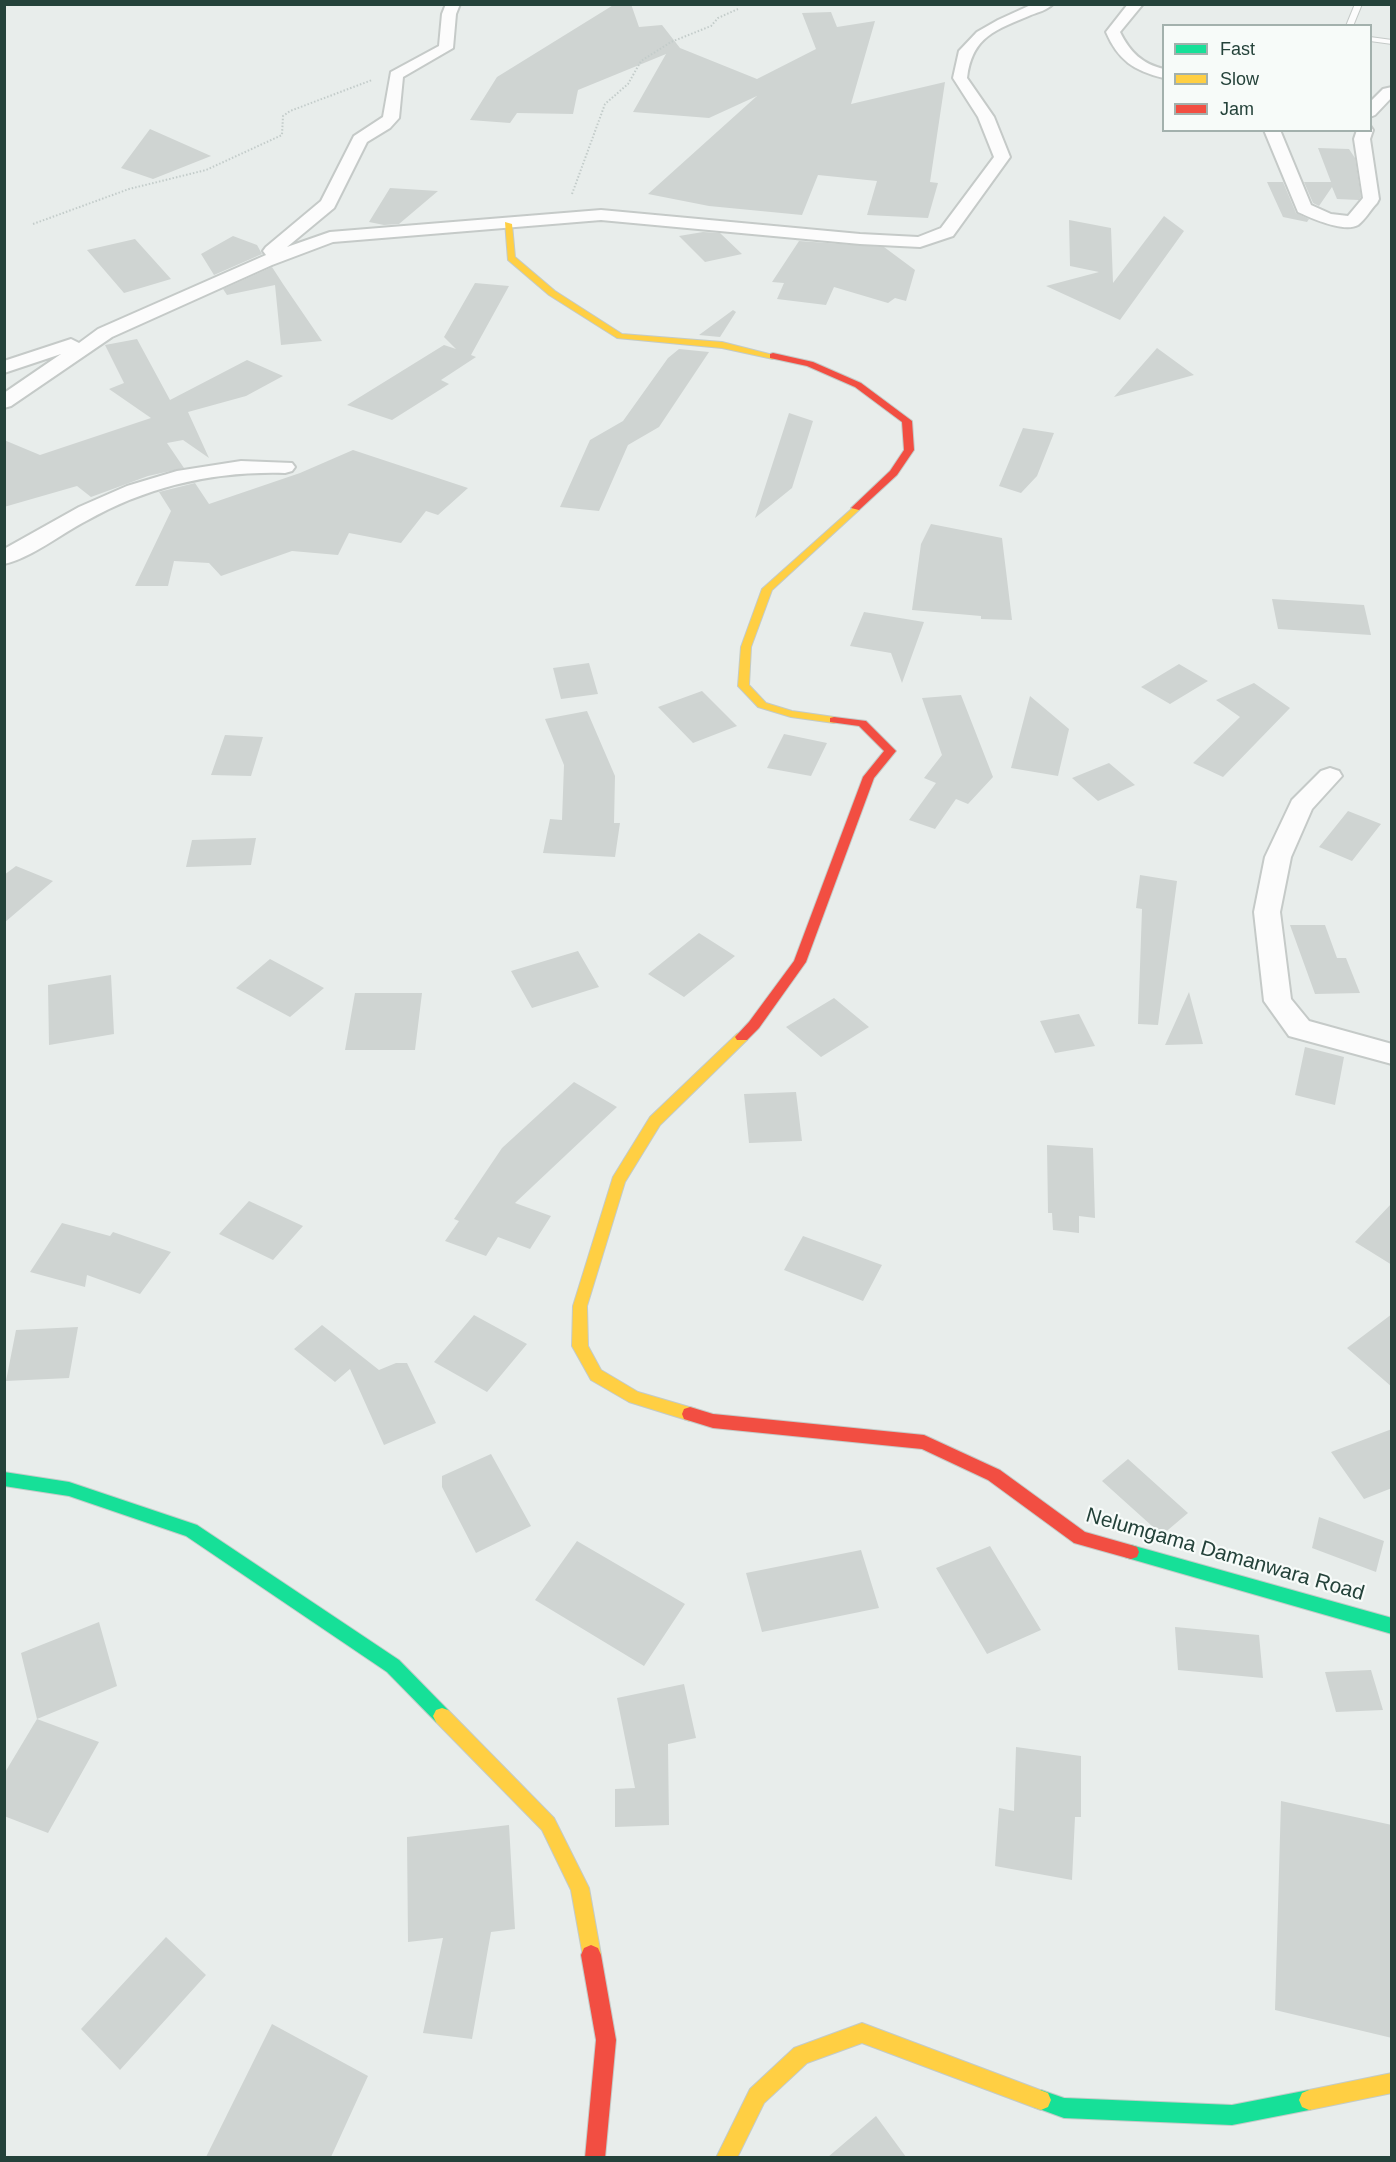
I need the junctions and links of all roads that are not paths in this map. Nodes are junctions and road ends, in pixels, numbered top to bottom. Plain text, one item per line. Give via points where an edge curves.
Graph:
1 (453, 4) edge
2 (1046, 4) edge
3 (1136, 4) edge
4 (1359, 4) edge
5 (1350, 24) edge
6 (1372, 39) edge
7 (1392, 42) edge
8 (1162, 73) edge
9 (1392, 92) edge
10 (1372, 111) edge
11 (1273, 132) edge
12 (1364, 132) edge
13 (508, 224) junction
14 (266, 261) junction
15 (105, 333) junction
16 (4, 367) edge
17 (4, 402) edge
18 (285, 467) dead end
19 (4, 558) edge
20 (1330, 776) dead end
21 (1392, 1054) edge
22 (4, 1479) edge
23 (1392, 1626) edge
24 (1392, 2083) edge
25 (595, 2157) edge
26 (726, 2157) edge

1 - 14 street via 446,48 396,75 391,118 360,139 328,204 271,252
2 - 13 street via 974,40 965,53 960,78 986,117 1002,157 947,232 920,242 601,215
3 - 8 street via 1113,32 1121,51 1139,66
4 - 5 lane
6 - 7 lane
9 - 10 street
11 - 12 street via 1304,208 1328,219 1352,221 1371,199 1362,139
13 - 14 street via 330,237
13 - 23 street, Nelumgama Damanwara Road via 511,258 552,293 620,336 722,345 810,364 858,385 907,421 909,450 894,473 766,589 746,647 743,686 762,705 781,711 862,723 890,751 869,777 800,962 754,1025 655,1121 618,1181 580,1306 580,1346 596,1375 634,1397 713,1421 924,1442 994,1475 1080,1538
14 - 15 street
15 - 16 street
15 - 17 street
18 - 19 street via 253,465 185,474 114,498
20 - 21 street via 1301,806 1278,857 1267,912 1278,1001 1299,1029
22 - 25 street via 69,1489 192,1530 393,1666 548,1824 580,1888 606,2040
24 - 26 street via 1232,2115 1064,2108 862,2033 801,2055 758,2096

